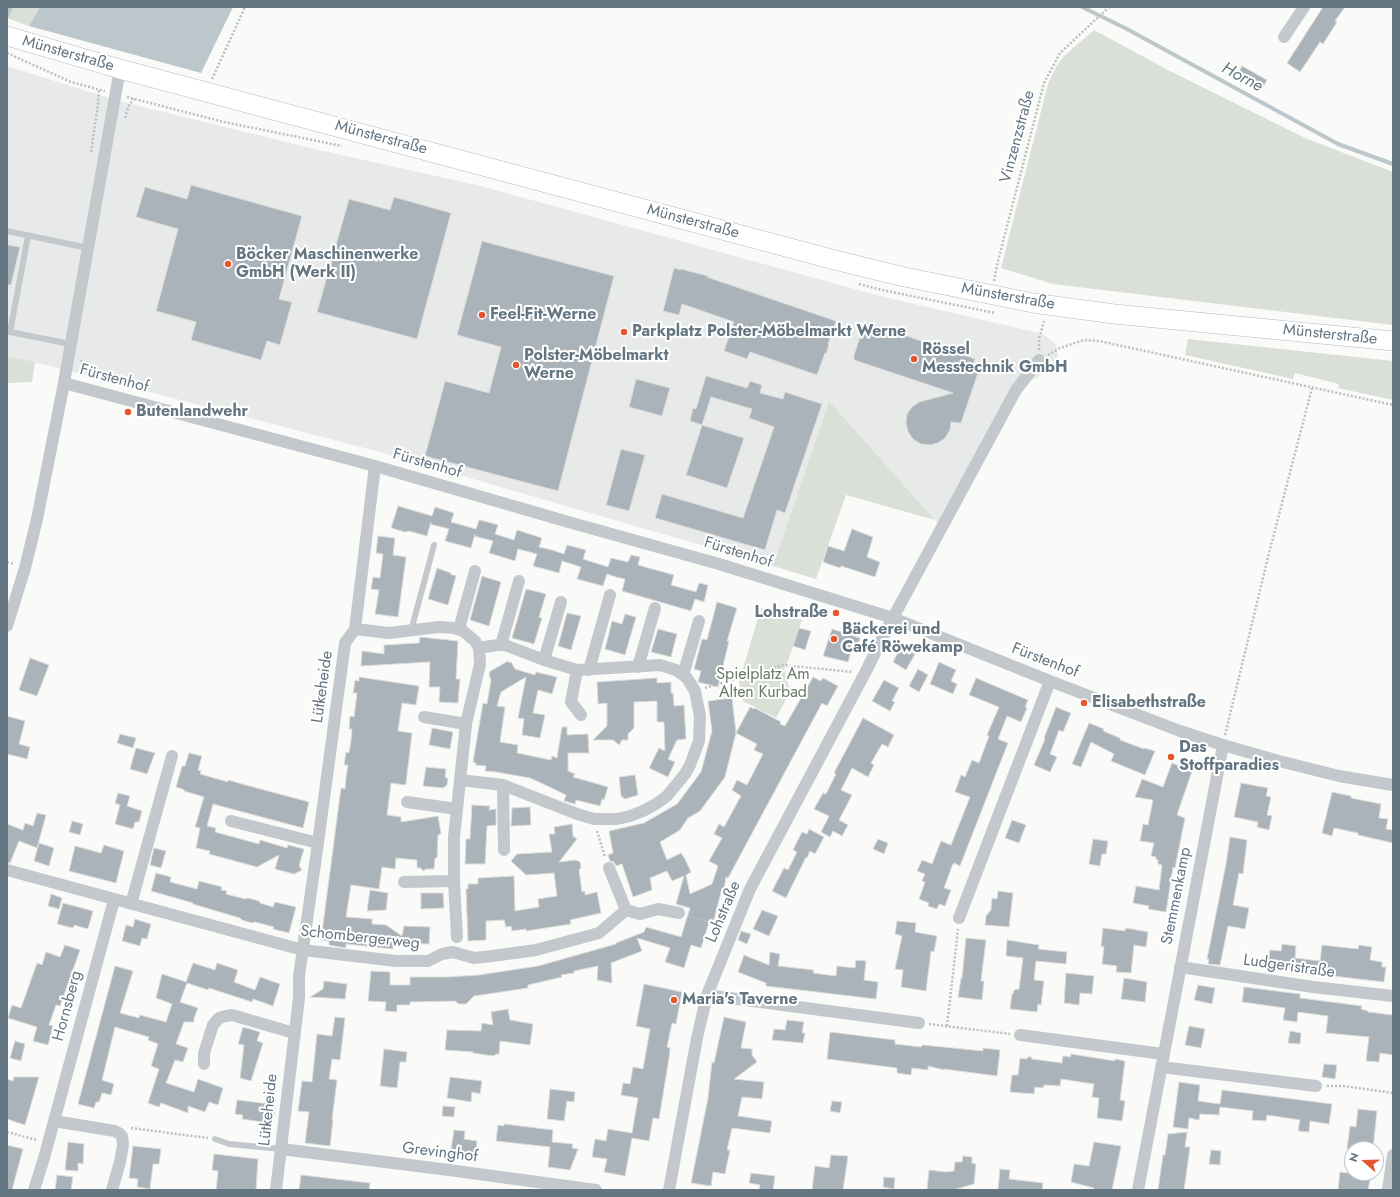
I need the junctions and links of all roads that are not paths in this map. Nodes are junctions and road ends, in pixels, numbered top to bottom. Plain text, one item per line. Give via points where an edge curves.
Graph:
1 (1304, 7) edge
2 (7, 36) edge
3 (1284, 37) dead end
4 (120, 69) junction
5 (7, 231) edge
6 (28, 236) junction
7 (88, 248) junction
8 (1393, 341) edge
9 (70, 344) junction
10 (1039, 360) road end
11 (64, 383) junction
12 (375, 466) junction
13 (434, 545) dead end
14 (475, 571) dead end
15 (519, 581) dead end
16 (610, 595) dead end
17 (561, 602) dead end
18 (655, 608) dead end
19 (893, 618) junction
20 (699, 621) dead end
21 (7, 626) edge
22 (355, 629) junction
23 (459, 629) junction
24 (411, 631) junction
25 (501, 645) junction
26 (479, 648) junction
27 (544, 660) junction
28 (638, 667) junction
29 (583, 670) junction
30 (683, 674) junction
31 (1050, 681) junction
32 (581, 715) dead end
33 (424, 717) dead end
34 (466, 724) junction
35 (1224, 739) junction
36 (172, 756) dead end
37 (460, 780) junction
38 (502, 785) junction
39 (1393, 785) edge
40 (407, 802) dead end
41 (457, 809) junction
42 (231, 821) dead end
43 (318, 843) junction
44 (504, 850) dead end
45 (609, 868) road end
46 (7, 870) edge
47 (454, 881) junction
48 (404, 882) dead end
49 (114, 900) junction
50 (131, 904) junction
51 (626, 910) junction
52 (679, 913) road end
53 (959, 918) road end
54 (457, 937) dead end
55 (303, 950) junction
56 (1180, 967) junction
57 (707, 995) junction
58 (1393, 996) edge
59 (919, 1023) road end
60 (294, 1033) junction
61 (1020, 1035) road end
62 (1163, 1054) junction
63 (204, 1064) dead end
64 (1161, 1067) junction
65 (1316, 1086) road end
66 (54, 1121) junction
67 (215, 1139) road end
68 (281, 1150) junction
69 (1393, 1155) edge
70 (34, 1190) edge
71 (112, 1190) edge
72 (276, 1190) edge
73 (596, 1190) edge
74 (669, 1190) edge
75 (1138, 1190) edge
76 (1388, 1190) edge

1 - 3 street
2 - 4 main road, Münsterstraße
4 - 7 street
4 - 8 main road, Münsterstraße via 900,276 992,295 1114,314
5 - 6 lane
6 - 7 lane
6 - 9 lane via 10,332
7 - 9 street
9 - 11 street
10 - 19 street, Lohstraße via 1016,390
11 - 12 street, Fürstenhof
11 - 21 street via 30,551
12 - 19 street, Fürstenhof via 719,564
12 - 22 street, Lütkeheide
13 - 24 lane
14 - 23 street
15 - 25 street
16 - 29 street
17 - 27 street
18 - 28 street
19 - 31 street, Fürstenhof
19 - 57 street, Lohstraße via 750,889
20 - 30 street
22 - 24 street via 388,633
22 - 43 street, Lütkeheide via 345,643
23 - 24 street via 439,627
23 - 26 street
25 - 26 street
25 - 27 street
26 - 34 street via 480,664
27 - 29 street
28 - 29 street
28 - 30 street via 660,665
29 - 32 street via 571,702
30 - 38 street via 695,692 700,716 699,741 690,765 676,787 656,804 630,816 594,819
31 - 35 street, Fürstenhof via 1180,731
31 - 53 street
33 - 34 street
34 - 37 street
35 - 39 street, Fürstenhof via 1279,761 1339,776
35 - 56 street, Stemmenkamp
36 - 50 street
37 - 38 street
37 - 41 street
38 - 44 street
40 - 41 street
41 - 47 street
42 - 43 street
43 - 55 street, Lütkeheide
45 - 51 street
46 - 49 street, Schombergerweg
47 - 48 street
47 - 54 street
49 - 50 street, Schombergerweg
49 - 66 street, Hornsberg
50 - 55 street, Schombergerweg
51 - 52 street via 640,914 658,909
51 - 55 street, Schombergerweg via 599,933 536,950 492,956 474,958 453,952 428,961 396,961
55 - 60 street, Lütkeheide via 298,976 299,998
56 - 58 street, Ludgeristraße
56 - 62 street, Stemmenkamp
57 - 59 street
57 - 74 street, Lohstraße
60 - 63 street via 232,1015 220,1018 213,1025 204,1053
60 - 68 street, Lütkeheide
61 - 62 street
62 - 64 street, Stemmenkamp
64 - 65 street
64 - 75 street, Stemmenkamp
66 - 70 street, Hornsberg
66 - 71 street via 115,1131 122,1136 120,1162
67 - 68 lane via 229,1144
68 - 72 street, Lütkeheide
68 - 73 street, Grevinghof
69 - 76 street

